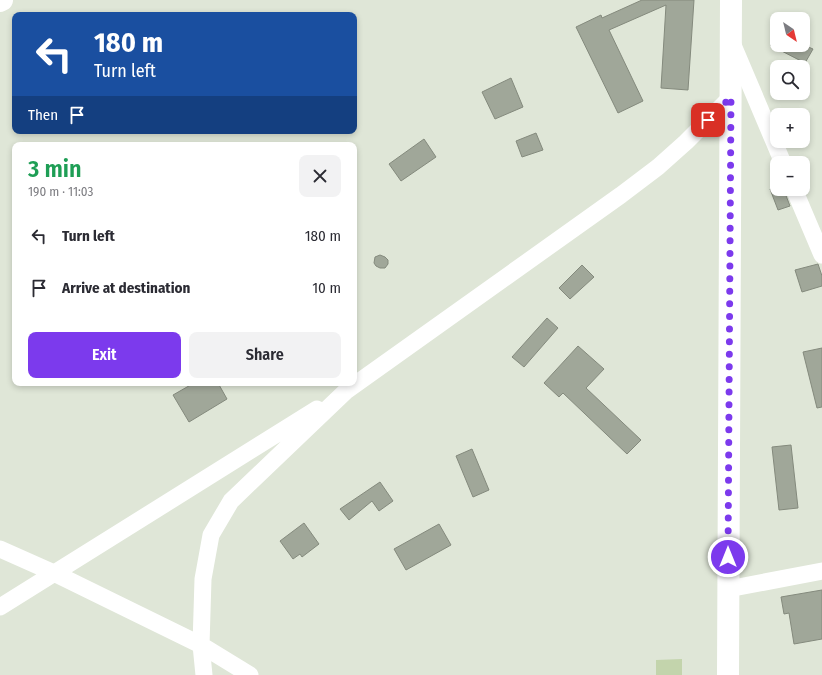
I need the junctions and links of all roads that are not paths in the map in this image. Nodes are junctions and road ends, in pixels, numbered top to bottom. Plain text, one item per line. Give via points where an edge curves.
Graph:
1 (731, 0) edge
2 (731, 39) junction
3 (731, 97) junction
4 (780, 156) edge
5 (797, 196) edge
6 (822, 255) edge
7 (357, 383) edge
8 (353, 386) edge
9 (346, 391) junction
10 (0, 549) edge
11 (822, 571) edge
12 (54, 573) junction
13 (728, 589) junction
14 (0, 607) edge
15 (201, 645) junction
16 (204, 675) edge
17 (250, 675) edge
18 (728, 675) edge

1 - 2 main road
2 - 3 main road
2 - 4 street
3 - 7 street via 658,167
3 - 13 main road
5 - 6 street
8 - 9 street
9 - 12 street
9 - 15 street via 231,501 211,535 203,579
10 - 12 street
11 - 13 street
12 - 14 street
12 - 15 street
13 - 18 main road
15 - 16 street
15 - 17 street

